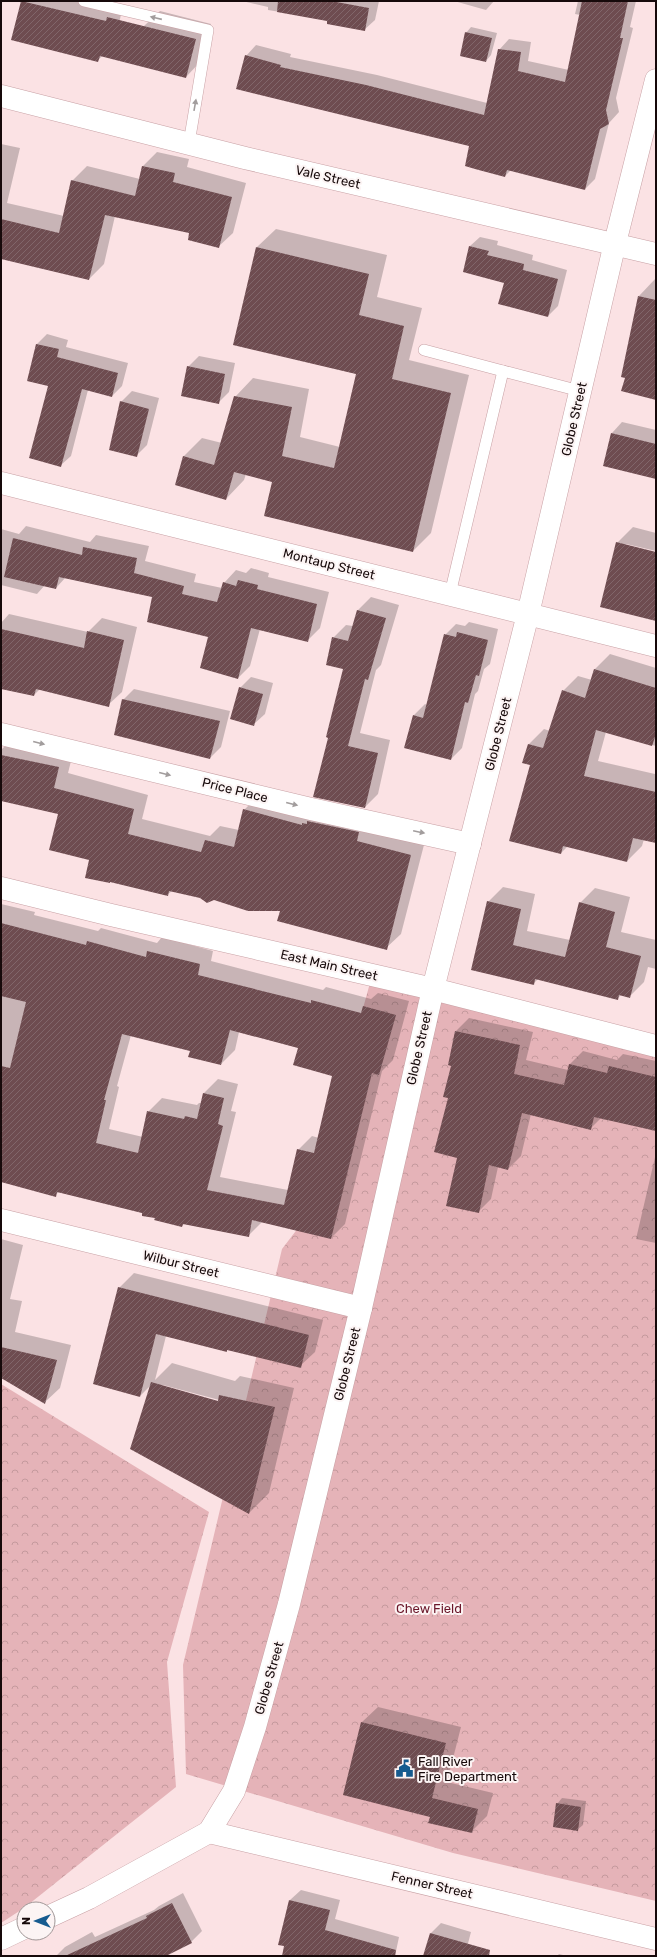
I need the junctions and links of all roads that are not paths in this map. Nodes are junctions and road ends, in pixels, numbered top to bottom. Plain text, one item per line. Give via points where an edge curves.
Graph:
1 (84, 1) edge
2 (656, 80) edge
3 (1, 96) edge
4 (188, 143) junction
5 (615, 243) junction
6 (656, 254) edge
7 (424, 350) dead end
8 (503, 371) junction
9 (580, 391) junction
10 (1, 483) edge
11 (450, 594) junction
12 (528, 614) junction
13 (656, 646) edge
14 (1, 734) edge
15 (470, 844) junction
16 (1, 888) edge
17 (433, 989) junction
18 (656, 1046) edge
19 (1, 1220) edge
20 (361, 1308) junction
21 (209, 1832) junction
22 (56, 1913) edge
23 (16, 1932) edge
24 (1, 1939) edge
25 (656, 1939) edge

4 -> 1 lane via 208,30
2 - 5 street, Globe Street
3 - 4 street, Vale Street
4 - 5 street, Vale Street
5 - 6 street, Vale Street
5 - 9 street, Globe Street
7 - 8 lane
8 - 9 lane
8 - 11 lane
9 - 12 street, Globe Street
10 - 11 street, Montaup Street
11 - 12 street, Montaup Street
12 - 13 street, Montaup Street
12 - 15 street, Globe Street
14 -> 15 street, Price Place via 312,809
15 - 17 street, Globe Street
16 - 17 street, East Main Street via 111,916
17 - 18 street, East Main Street
17 - 20 street, Globe Street
19 - 20 street, Wilbur Street
20 - 21 street, Globe Street via 289,1604 255,1727 234,1791
21 - 22 street, Globe Street
21 - 25 street, Fenner Street
23 - 24 street

